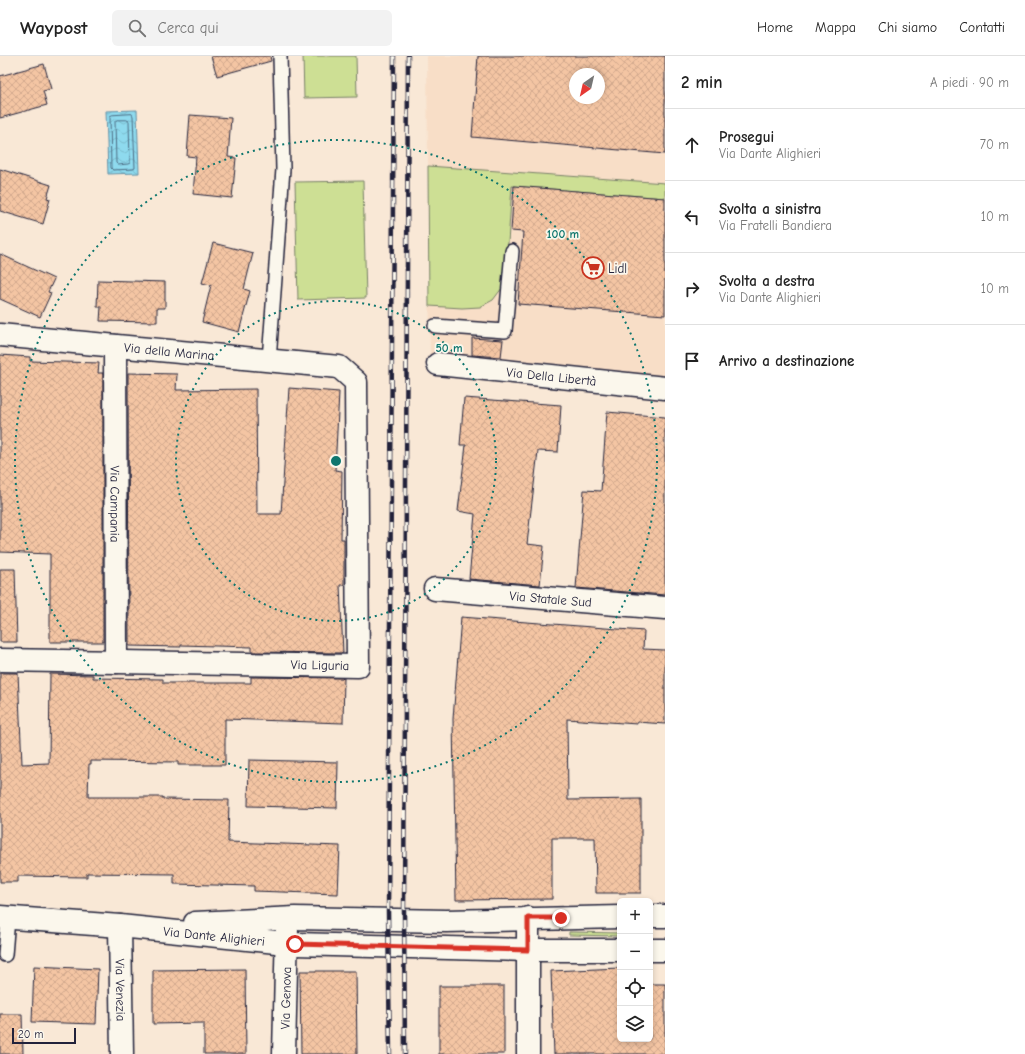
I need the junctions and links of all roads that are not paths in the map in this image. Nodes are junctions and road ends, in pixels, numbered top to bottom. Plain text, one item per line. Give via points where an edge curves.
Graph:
1 (280, 56) edge
2 (512, 251) dead end
3 (435, 326) dead end
4 (0, 335) edge
5 (115, 346) junction
6 (269, 360) junction
7 (438, 364) dead end
8 (339, 367) joint
9 (665, 388) edge
10 (435, 589) dead end
11 (665, 608) edge
12 (0, 660) edge
13 (116, 662) junction
14 (653, 916) edge
15 (665, 916) edge
16 (4, 917) edge
17 (617, 917) edge
18 (287, 918) junction
19 (528, 918) junction
20 (120, 926) junction
21 (286, 943) junction
22 (528, 950) junction
23 (617, 950) edge
24 (653, 950) edge
25 (665, 950) edge
26 (5, 955) dead end
27 (122, 1054) edge
28 (284, 1054) edge
29 (528, 1054) edge

1 - 6 lane via 282,169
2 - 3 lane via 505,331
4 - 5 street, Via della Marina
5 - 6 street, Via della Marina
5 - 13 street, Via Campania
6 - 8 street, Via della Marina
7 - 9 street, Via Della Libertà
8 - 13 street, Via Liguria via 356,382 358,666
10 - 11 street, Via Statale Sud
12 - 13 street, Via Liguria
14 - 15 street
16 - 20 street, Via Dante Alighieri
16 - 26 lane
17 - 19 street, Via Dante Alighieri
18 - 19 street, Via Dante Alighieri via 446,921
18 - 20 street, Via Dante Alighieri
18 - 21 street, Via Genova
19 - 22 street
20 - 21 street, Via Dante Alighieri
20 - 27 street, Via Venezia
21 - 22 street, Via Dante Alighieri
21 - 28 street, Via Genova
22 - 23 street, Via Dante Alighieri
22 - 29 street
24 - 25 street

